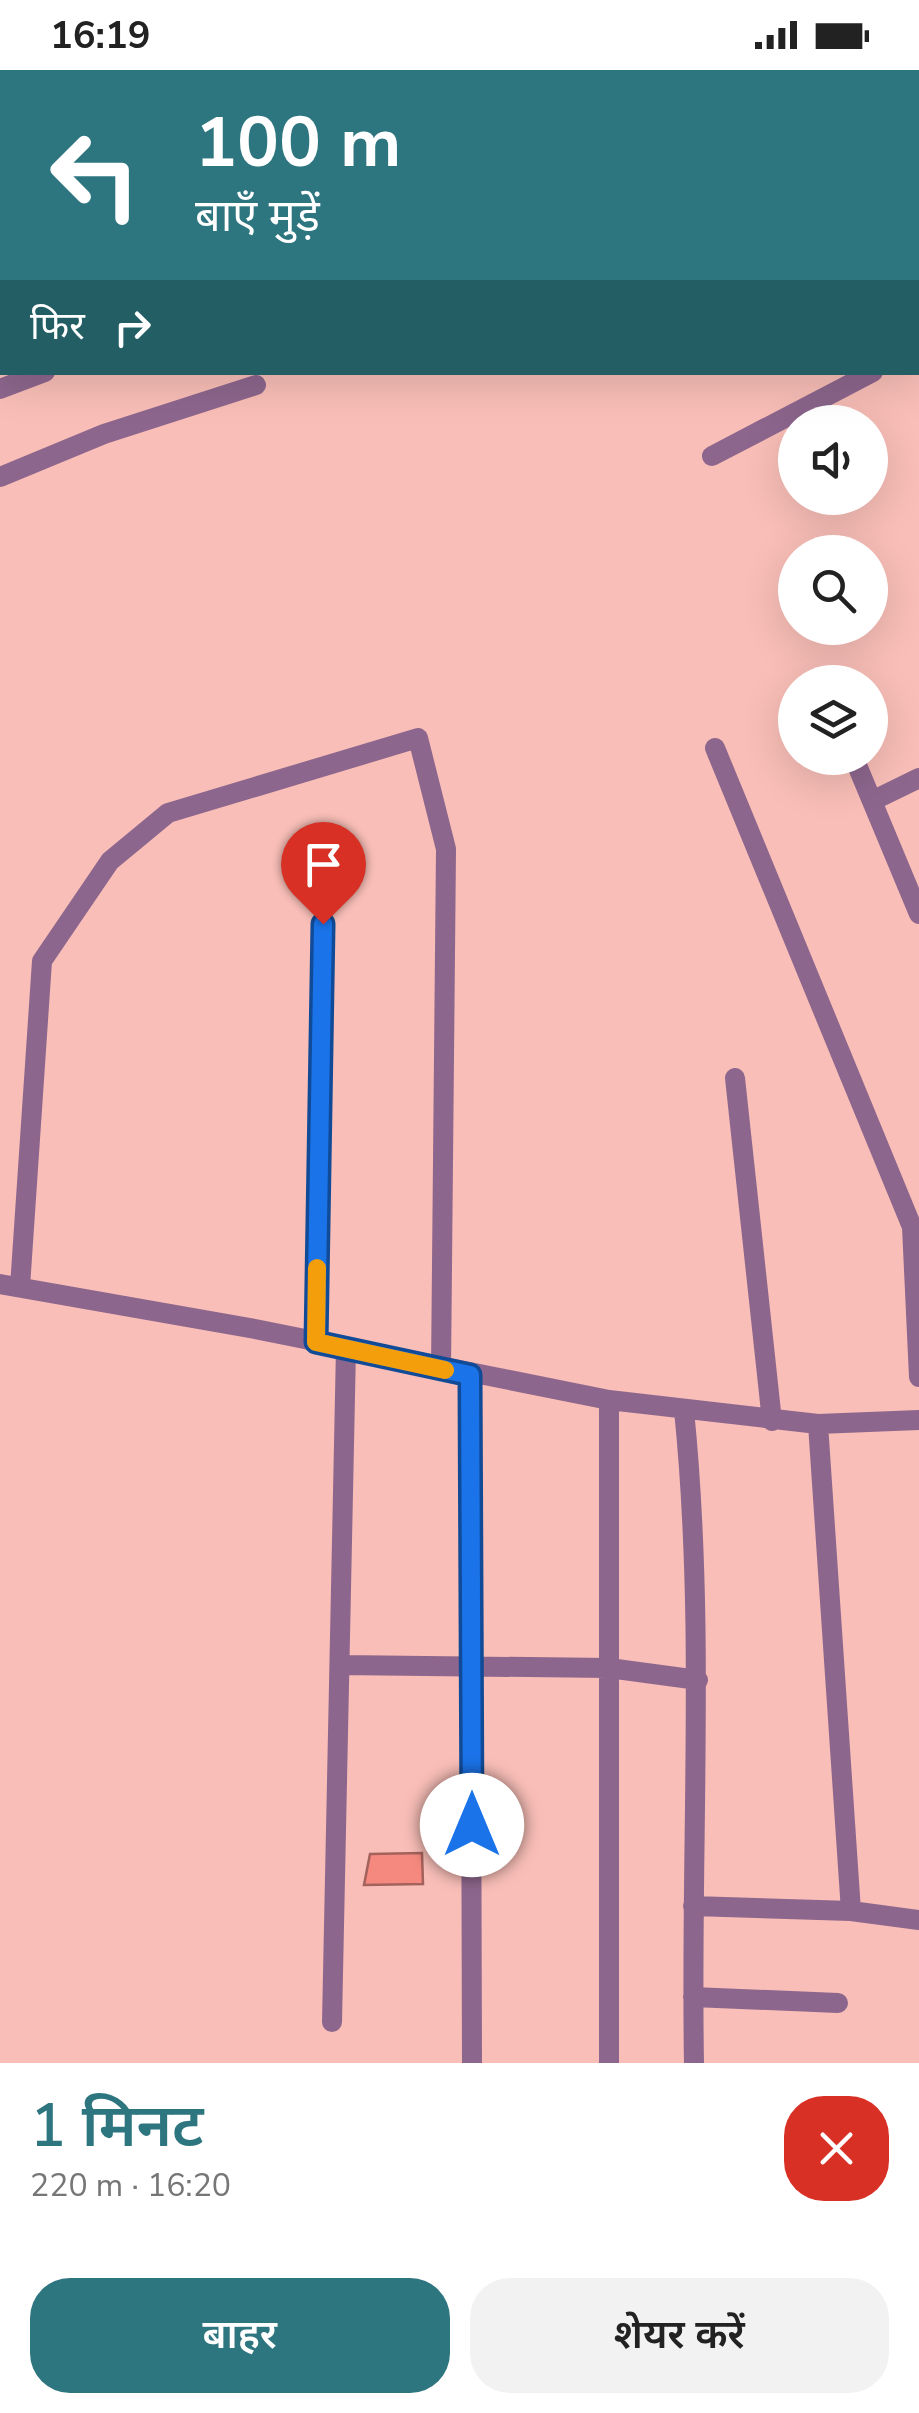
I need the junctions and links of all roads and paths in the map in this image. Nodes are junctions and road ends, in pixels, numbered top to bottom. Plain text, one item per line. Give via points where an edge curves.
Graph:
1 (38, 375) edge
2 (868, 375) edge
3 (256, 385) dead end
4 (0, 390) edge
5 (712, 456) dead end
6 (0, 477) edge
7 (715, 748) dead end
8 (861, 775) edge
9 (919, 778) edge
10 (872, 801) junction
11 (919, 914) edge
12 (323, 924) dead end
13 (736, 1078) dead end
14 (10, 1286) edge
15 (316, 1342) junction
16 (346, 1348) junction
17 (441, 1369) junction
18 (470, 1375) junction
19 (919, 1377) edge
20 (609, 1400) junction
21 (684, 1410) junction
22 (919, 1420) edge
23 (772, 1421) junction
24 (818, 1424) junction
25 (341, 1665) junction
26 (472, 1667) junction
27 (609, 1668) junction
28 (698, 1680) junction
29 (694, 1906) junction
30 (851, 1911) junction
31 (919, 1920) edge
32 (693, 1997) junction
33 (838, 2003) dead end
34 (332, 2022) dead end
35 (472, 2063) edge
36 (608, 2063) edge
37 (694, 2063) edge

1 - 4 street
2 - 5 street
3 - 6 street via 104,434
7 - 19 street via 912,1226
8 - 10 street
9 - 10 street
10 - 11 street
12 - 15 street
13 - 23 street
14 - 15 street
14 - 17 street via 42,961 110,860 168,814 418,738 446,849
15 - 16 street
16 - 17 street
16 - 25 street
17 - 18 street
18 - 20 street
18 - 26 street
20 - 21 street
20 - 27 street
21 - 23 street
21 - 28 street via 695,1518
22 - 24 street
23 - 24 street
24 - 30 street
25 - 26 street
25 - 34 street
26 - 27 street
26 - 35 street
27 - 28 street
27 - 36 street
28 - 29 street
29 - 30 street
29 - 32 street
30 - 31 street
32 - 33 street
32 - 37 street

